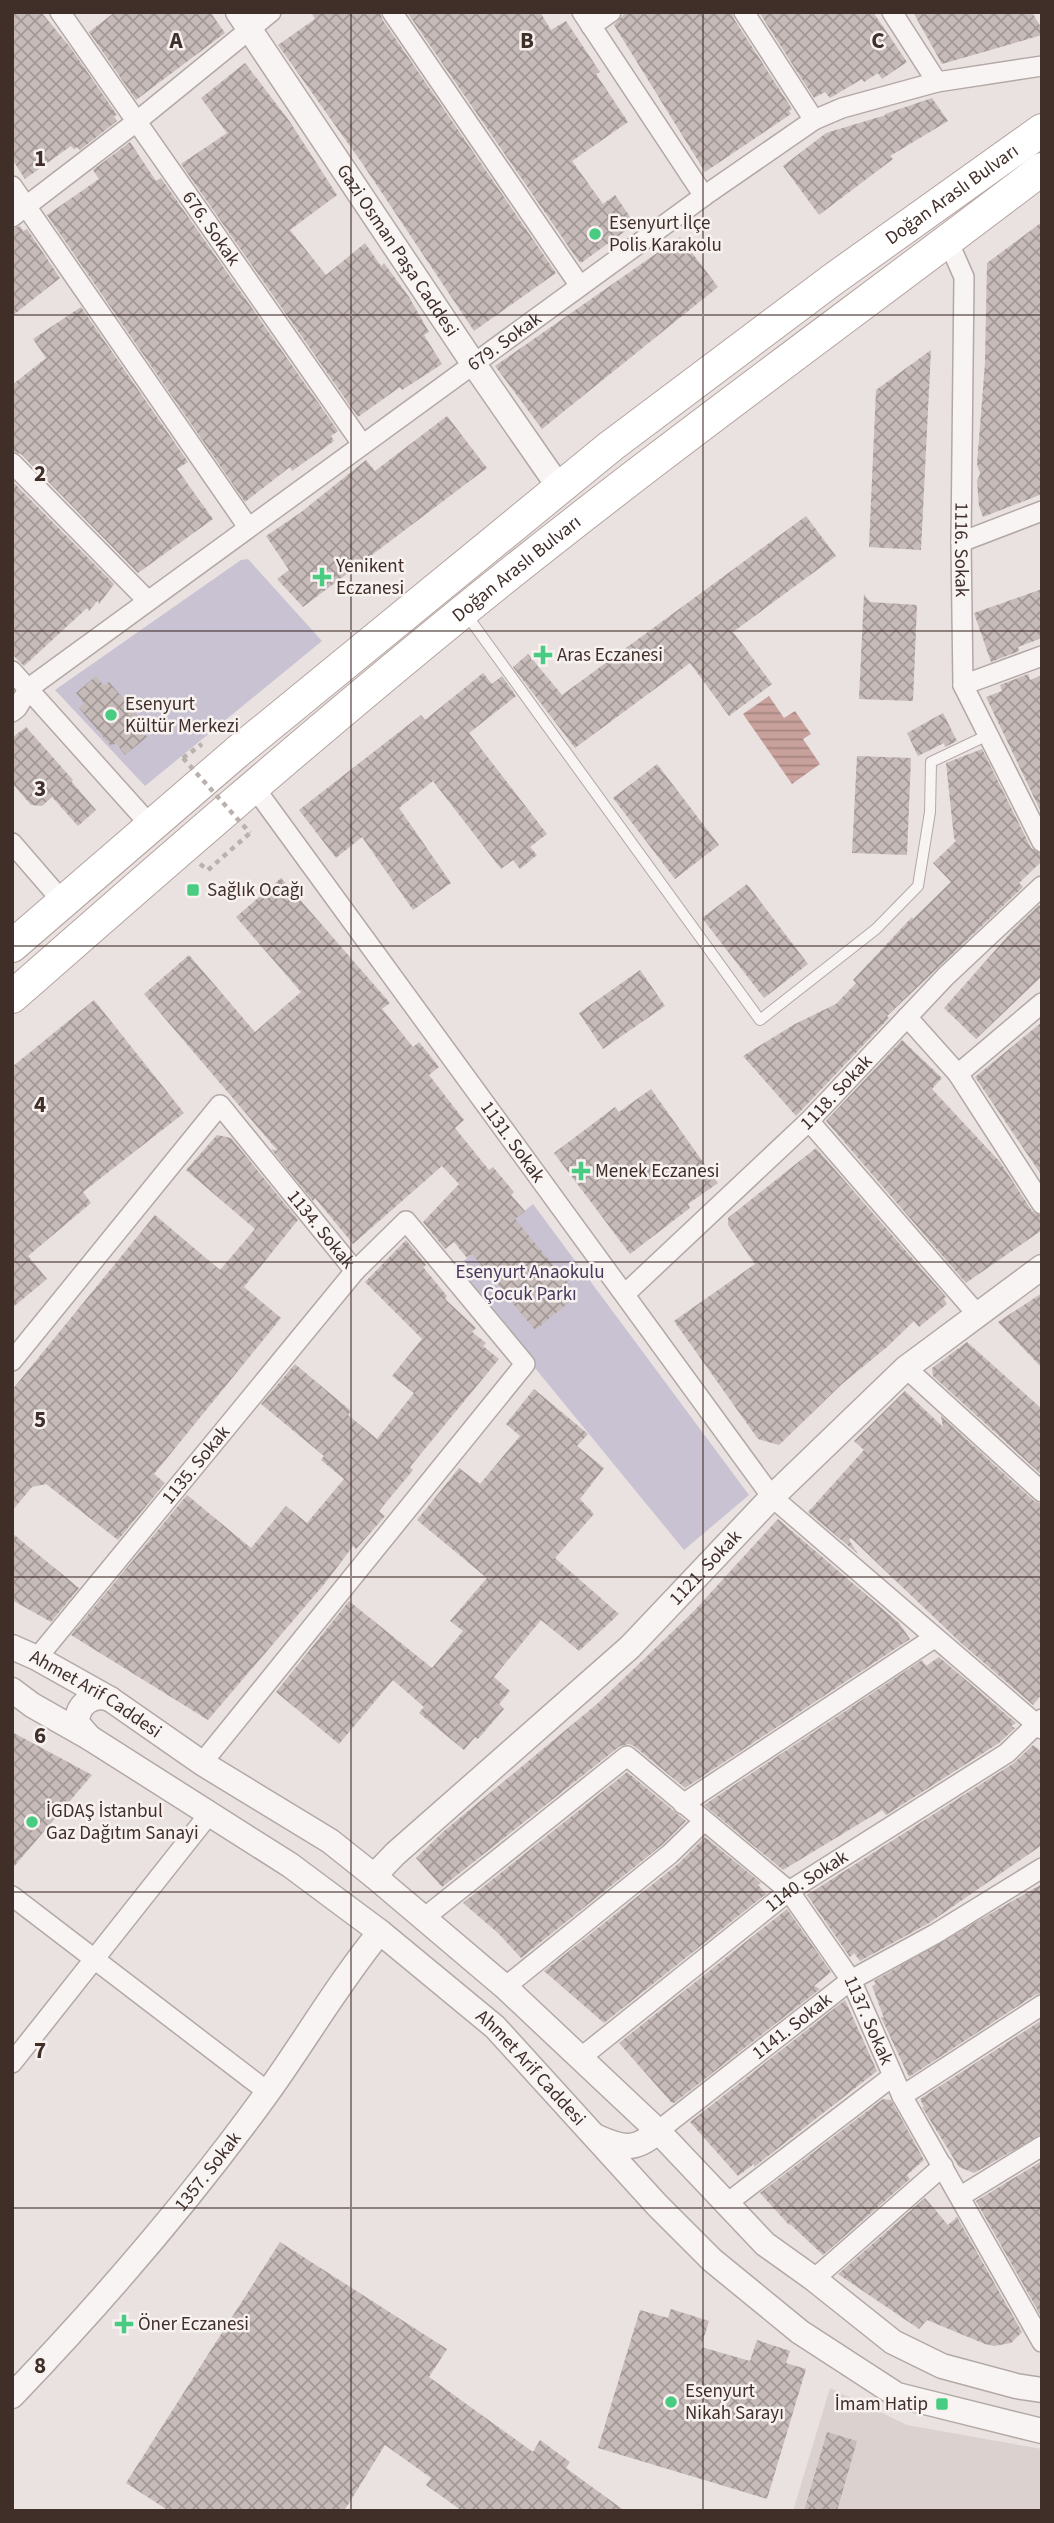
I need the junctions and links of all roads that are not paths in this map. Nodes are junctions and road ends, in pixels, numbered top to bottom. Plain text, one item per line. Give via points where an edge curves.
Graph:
1 (271, 12) edge
2 (392, 12) edge
3 (611, 12) edge
4 (744, 12) edge
5 (892, 12) edge
6 (66, 15) edge
7 (587, 19) edge
8 (244, 21) edge
9 (1042, 66) edge
10 (937, 82) junction
11 (814, 120) junction
12 (136, 122) junction
13 (1042, 130) edge
14 (1041, 172) edge
15 (12, 186) edge
16 (704, 196) junction
17 (19, 212) edge
18 (948, 241) junction
19 (580, 286) junction
20 (473, 363) junction
21 (362, 444) junction
22 (12, 463) edge
23 (559, 487) junction
24 (1042, 511) edge
25 (248, 527) junction
26 (961, 542) junction
27 (147, 600) junction
28 (463, 611) junction
29 (1042, 656) edge
30 (12, 670) edge
31 (963, 685) junction
32 (29, 688) junction
33 (12, 712) edge
34 (988, 735) junction
35 (254, 787) junction
36 (152, 827) junction
37 (1042, 842) edge
38 (12, 843) edge
39 (1042, 886) edge
40 (63, 902) junction
41 (12, 946) edge
42 (12, 997) edge
43 (1042, 1003) edge
44 (907, 1017) junction
45 (957, 1074) junction
46 (810, 1121) junction
47 (1042, 1204) edge
48 (1042, 1267) edge
49 (355, 1271) junction
50 (625, 1294) junction
51 (977, 1314) junction
52 (12, 1361) edge
53 (906, 1368) junction
54 (1042, 1492) edge
55 (772, 1497) junction
56 (934, 1638) junction
57 (12, 1647) edge
58 (37, 1658) junction
59 (12, 1690) edge
60 (110, 1699) junction
61 (1040, 1724) edge
62 (90, 1738) junction
63 (202, 1763) junction
64 (683, 1804) junction
65 (209, 1813) junction
66 (704, 1821) junction
67 (1042, 1868) edge
68 (374, 1876) junction
69 (789, 1891) junction
70 (12, 1896) edge
71 (424, 1918) junction
72 (380, 1932) junction
73 (95, 1960) junction
74 (851, 1980) junction
75 (505, 1987) junction
76 (1042, 2005) edge
77 (579, 2059) junction
78 (12, 2063) edge
79 (893, 2076) junction
80 (268, 2092) junction
81 (902, 2096) junction
82 (658, 2130) junction
83 (594, 2135) junction
84 (1042, 2146) edge
85 (943, 2166) junction
86 (961, 2196) junction
87 (726, 2204) junction
88 (814, 2278) junction
89 (1042, 2342) edge
90 (1042, 2390) edge
91 (12, 2396) edge
92 (1042, 2431) edge

1 - 8 street
2 - 19 street
3 - 7 street
4 - 11 street
5 - 10 street
6 - 12 street, 676. Sokak
7 - 16 street
8 - 12 street
8 - 20 street, Gazi Osman Paşa Caddesi
9 - 10 street, 679. Sokak
10 - 11 street, 679. Sokak
11 - 16 street, 679. Sokak
12 - 17 street
12 - 21 street, 676. Sokak
13 - 23 main road, Doğan Araslı Bulvarı via 832,280
14 - 18 main road, Doğan Araslı Bulvarı
15 - 17 street
16 - 19 street, 679. Sokak
17 - 25 street
18 - 26 street, 1116. Sokak via 964,277
18 - 28 main road, Doğan Araslı Bulvarı
19 - 20 street, 679. Sokak
20 - 21 street, 679. Sokak
20 - 23 street, Gazi Osman Paşa Caddesi
21 - 25 street, 679. Sokak
22 - 27 street
23 - 36 main road, Doğan Araslı Bulvarı
24 - 26 street
25 - 27 street, 679. Sokak
26 - 31 street, 1116. Sokak
27 - 32 street, 679. Sokak
28 - 34 lane via 760,1020 876,929 918,886 930,812 932,762
28 - 35 main road, Doğan Araslı Bulvarı
29 - 31 street
30 - 32 street
31 - 34 street, 1116. Sokak
32 - 33 street, 679. Sokak
32 - 36 street
34 - 37 street, 1116. Sokak
35 - 42 main road, Doğan Araslı Bulvarı
35 - 50 street, 1131. Sokak
36 - 40 main road, Doğan Araslı Bulvarı
38 - 40 street
39 - 44 street, 1118. Sokak
40 - 41 main road, Doğan Araslı Bulvarı
43 - 45 street
44 - 45 street
44 - 46 street, 1118. Sokak
45 - 47 street
46 - 50 street, 1118. Sokak
46 - 51 street
48 - 51 street, 1121. Sokak
49 - 52 street, 1134. Sokak via 220,1105
49 - 58 street, 1135. Sokak
49 - 63 street, 1134. Sokak via 406,1221 525,1364
50 - 55 street, 1131. Sokak
51 - 53 street, 1121. Sokak
53 - 54 street
53 - 55 street, 1121. Sokak
55 - 56 street, 1131. Sokak
55 - 68 street, 1121. Sokak via 630,1647
56 - 61 street, 1131. Sokak
56 - 64 street
57 - 58 street, Ahmet Arif Caddesi
58 - 60 street, Ahmet Arif Caddesi
59 - 62 street, Ahmet Arif Caddesi
60 - 62 street via 87,1700 77,1717
60 - 63 street, Ahmet Arif Caddesi
61 - 69 street, 1140. Sokak via 1007,1753
62 - 65 street, Ahmet Arif Caddesi
63 - 68 street, Ahmet Arif Caddesi via 330,1842
64 - 66 street, 1137. Sokak
64 - 71 street, 1137. Sokak via 627,1756
65 - 72 street, Ahmet Arif Caddesi via 290,1865
65 - 73 street
66 - 69 street, 1137. Sokak
66 - 75 street via 670,1854
67 - 74 street, 1141. Sokak
68 - 71 street, Ahmet Arif Caddesi
69 - 74 street, 1137. Sokak
69 - 77 street, 1140. Sokak
70 - 73 street
71 - 75 street, Ahmet Arif Caddesi
72 - 80 street, 1357. Sokak
72 - 83 street, Ahmet Arif Caddesi via 495,2027
73 - 78 street
73 - 80 street
74 - 79 street, 1137. Sokak
74 - 82 street, 1141. Sokak
75 - 77 street, Ahmet Arif Caddesi
76 - 81 street
77 - 82 street, Ahmet Arif Caddesi
79 - 81 street, 1137. Sokak
79 - 87 street
80 - 91 street, 1357. Sokak via 165,2227
81 - 85 street, 1137. Sokak
82 - 83 street via 629,2147
82 - 87 street, Ahmet Arif Caddesi
83 - 92 street, Ahmet Arif Caddesi via 712,2260 800,2332 897,2395
84 - 86 street
85 - 86 street, 1137. Sokak
85 - 88 street
86 - 89 street, 1137. Sokak
87 - 88 street, Ahmet Arif Caddesi via 765,2244
88 - 90 street, Ahmet Arif Caddesi via 893,2342 942,2366

